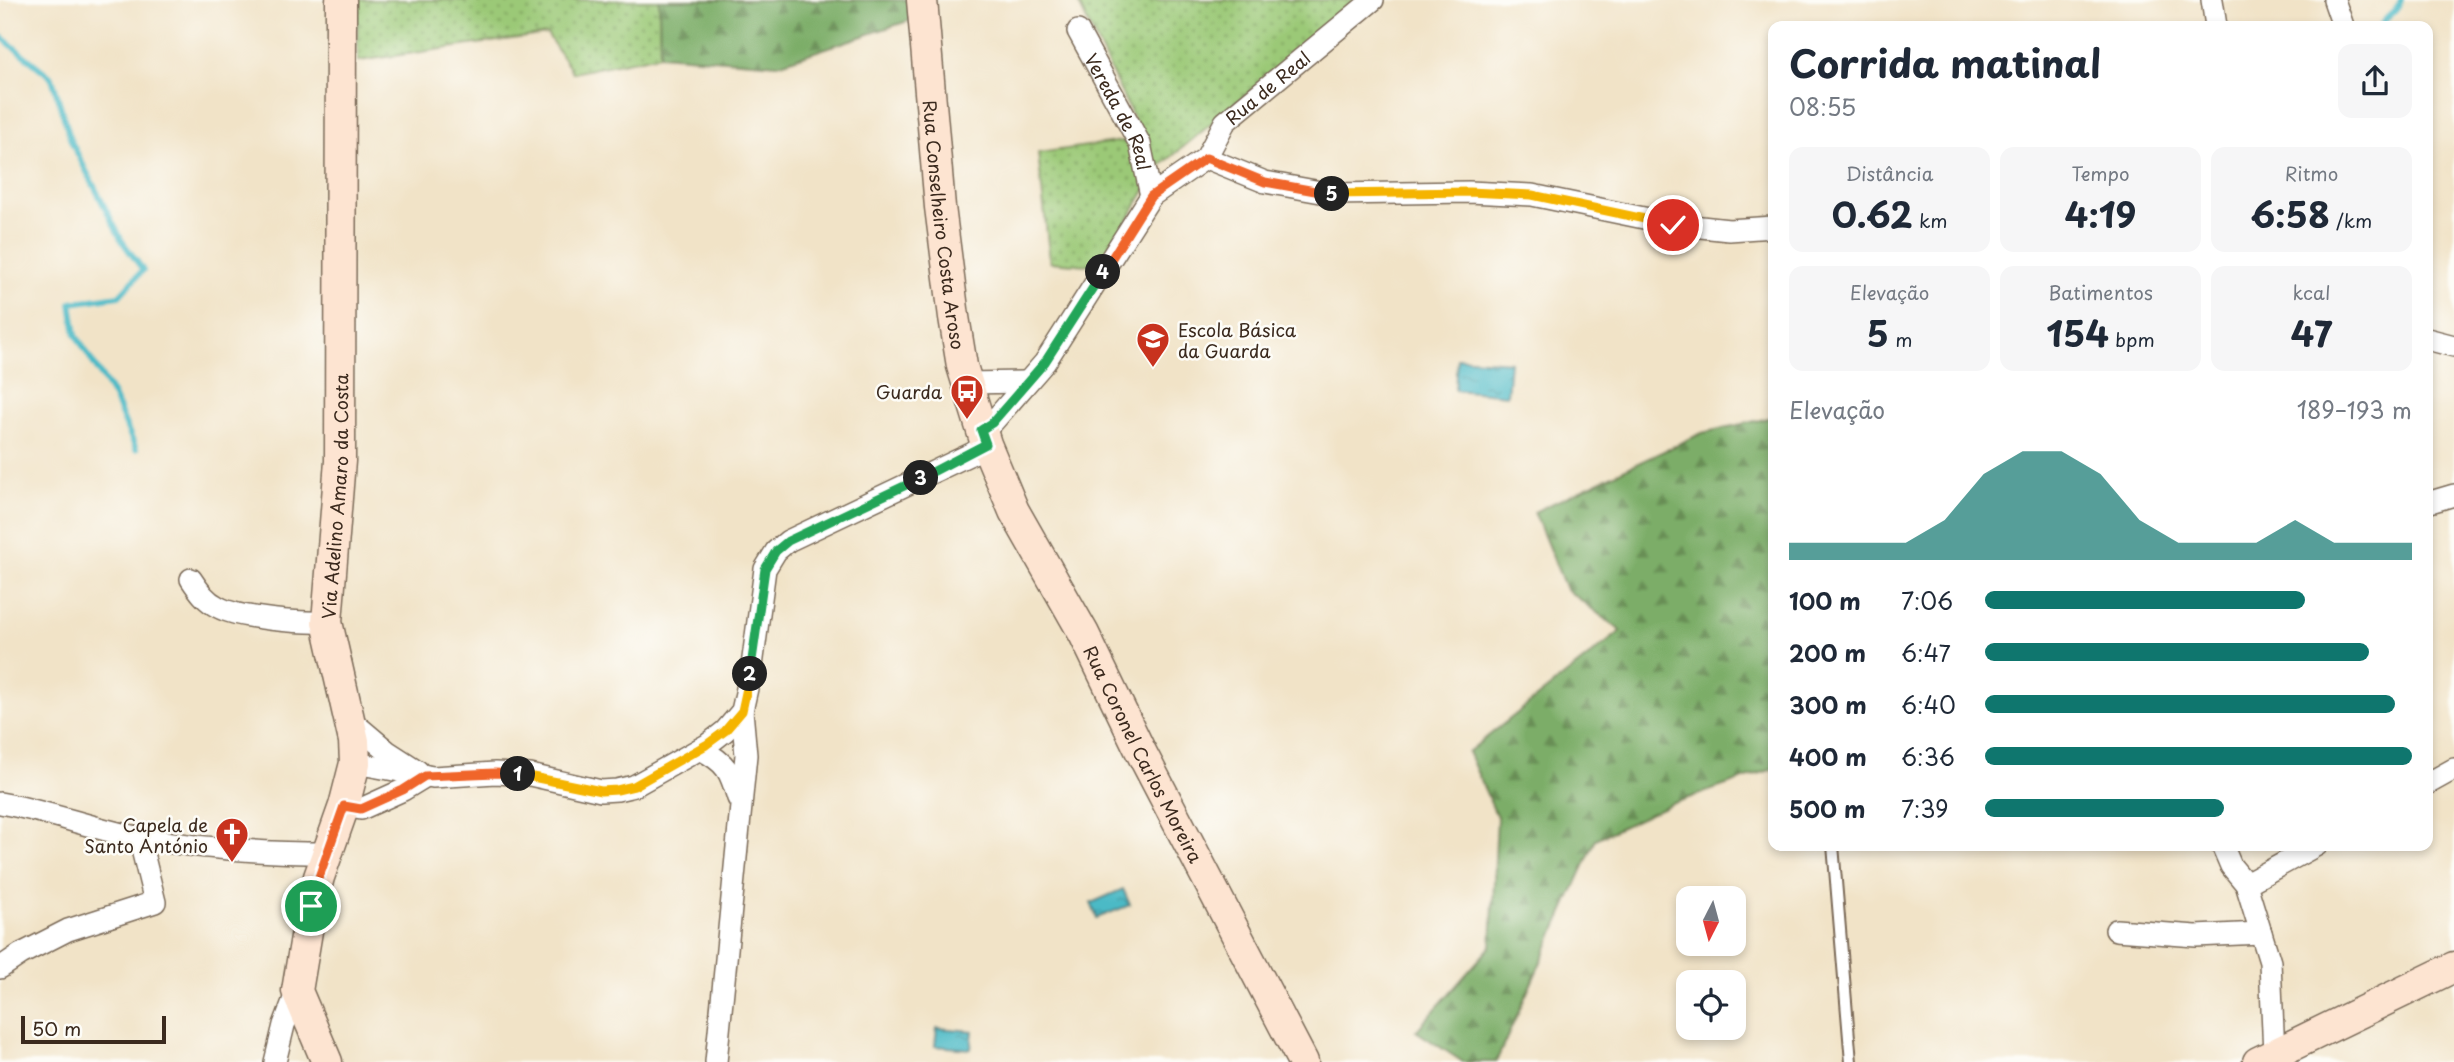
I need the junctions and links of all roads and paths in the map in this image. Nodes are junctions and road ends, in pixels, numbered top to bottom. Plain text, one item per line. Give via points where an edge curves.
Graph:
1 (341, 0) edge
2 (922, 0) edge
3 (1373, 0) edge
4 (2213, 0) edge
5 (2334, 0) edge
6 (2215, 21) edge
7 (2341, 21) edge
8 (1078, 31) dead end
9 (1206, 158) junction
10 (1151, 196) junction
11 (1768, 228) edge
12 (2433, 341) edge
13 (2454, 346) edge
14 (1025, 382) junction
15 (966, 383) junction
16 (983, 437) junction
17 (2454, 495) edge
18 (2433, 501) edge
19 (191, 579) dead end
20 (327, 622) junction
21 (742, 711) junction
22 (348, 718) junction
23 (700, 749) junction
24 (355, 763) junction
25 (2454, 769) edge
26 (425, 776) junction
27 (2433, 781) edge
28 (0, 803) edge
29 (344, 806) junction
30 (741, 807) junction
31 (139, 837) junction
32 (1833, 851) edge
33 (2225, 851) edge
34 (2306, 851) edge
35 (328, 853) junction
36 (2246, 884) junction
37 (2116, 930) dead end
38 (2261, 933) junction
39 (2454, 967) edge
40 (0, 968) edge
41 (297, 991) junction
42 (2266, 1058) edge
43 (275, 1062) edge
44 (327, 1062) edge
45 (716, 1062) edge
46 (1303, 1062) edge
47 (1851, 1062) edge

1 - 20 main road, Via Adelino Amaro da Costa via 340,461
2 - 15 main road, Rua Conselheiro Costa Aroso via 942,220
3 - 9 street, Rua de Real via 1226,122
4 - 6 street
5 - 7 street
8 - 10 street, Vereda de Real via 1140,144
9 - 10 street, Rua de Real
9 - 11 street via 1265,182 1332,194 1532,195 1673,225
10 - 14 street, Rua de Real via 1045,362
12 - 13 street
14 - 15 street
14 - 16 street, Rua de Real
15 - 16 main road, Rua Conselheiro Costa Aroso
16 - 21 street, Rua de Real via 973,453 788,541 776,551 765,569
16 - 46 main road, Rua Coronel Carlos Moreira via 1014,511 1084,634
17 - 18 street
19 - 20 street via 202,596 219,608 297,623
20 - 22 main road, Via Adelino Amaro da Costa
21 - 23 street
21 - 30 street via 747,755
22 - 24 main road, Via Adelino Amaro da Costa
22 - 26 street
23 - 26 street via 634,786 617,790 601,791 530,775
23 - 30 street via 719,758 730,771
24 - 26 street
24 - 29 main road, Via Adelino Amaro da Costa
25 - 27 street
26 - 29 street via 361,809
28 - 31 street
29 - 35 main road, Via Adelino Amaro da Costa
30 - 45 street
31 - 35 street via 257,852
31 - 40 street via 155,902 68,930
32 - 47 lane
33 - 36 street
34 - 36 street
35 - 41 main road, Via Adelino Amaro da Costa via 311,906
36 - 38 street
37 - 38 street via 2196,936
38 - 42 street via 2270,962
39 - 42 main road
41 - 43 street
41 - 44 main road

